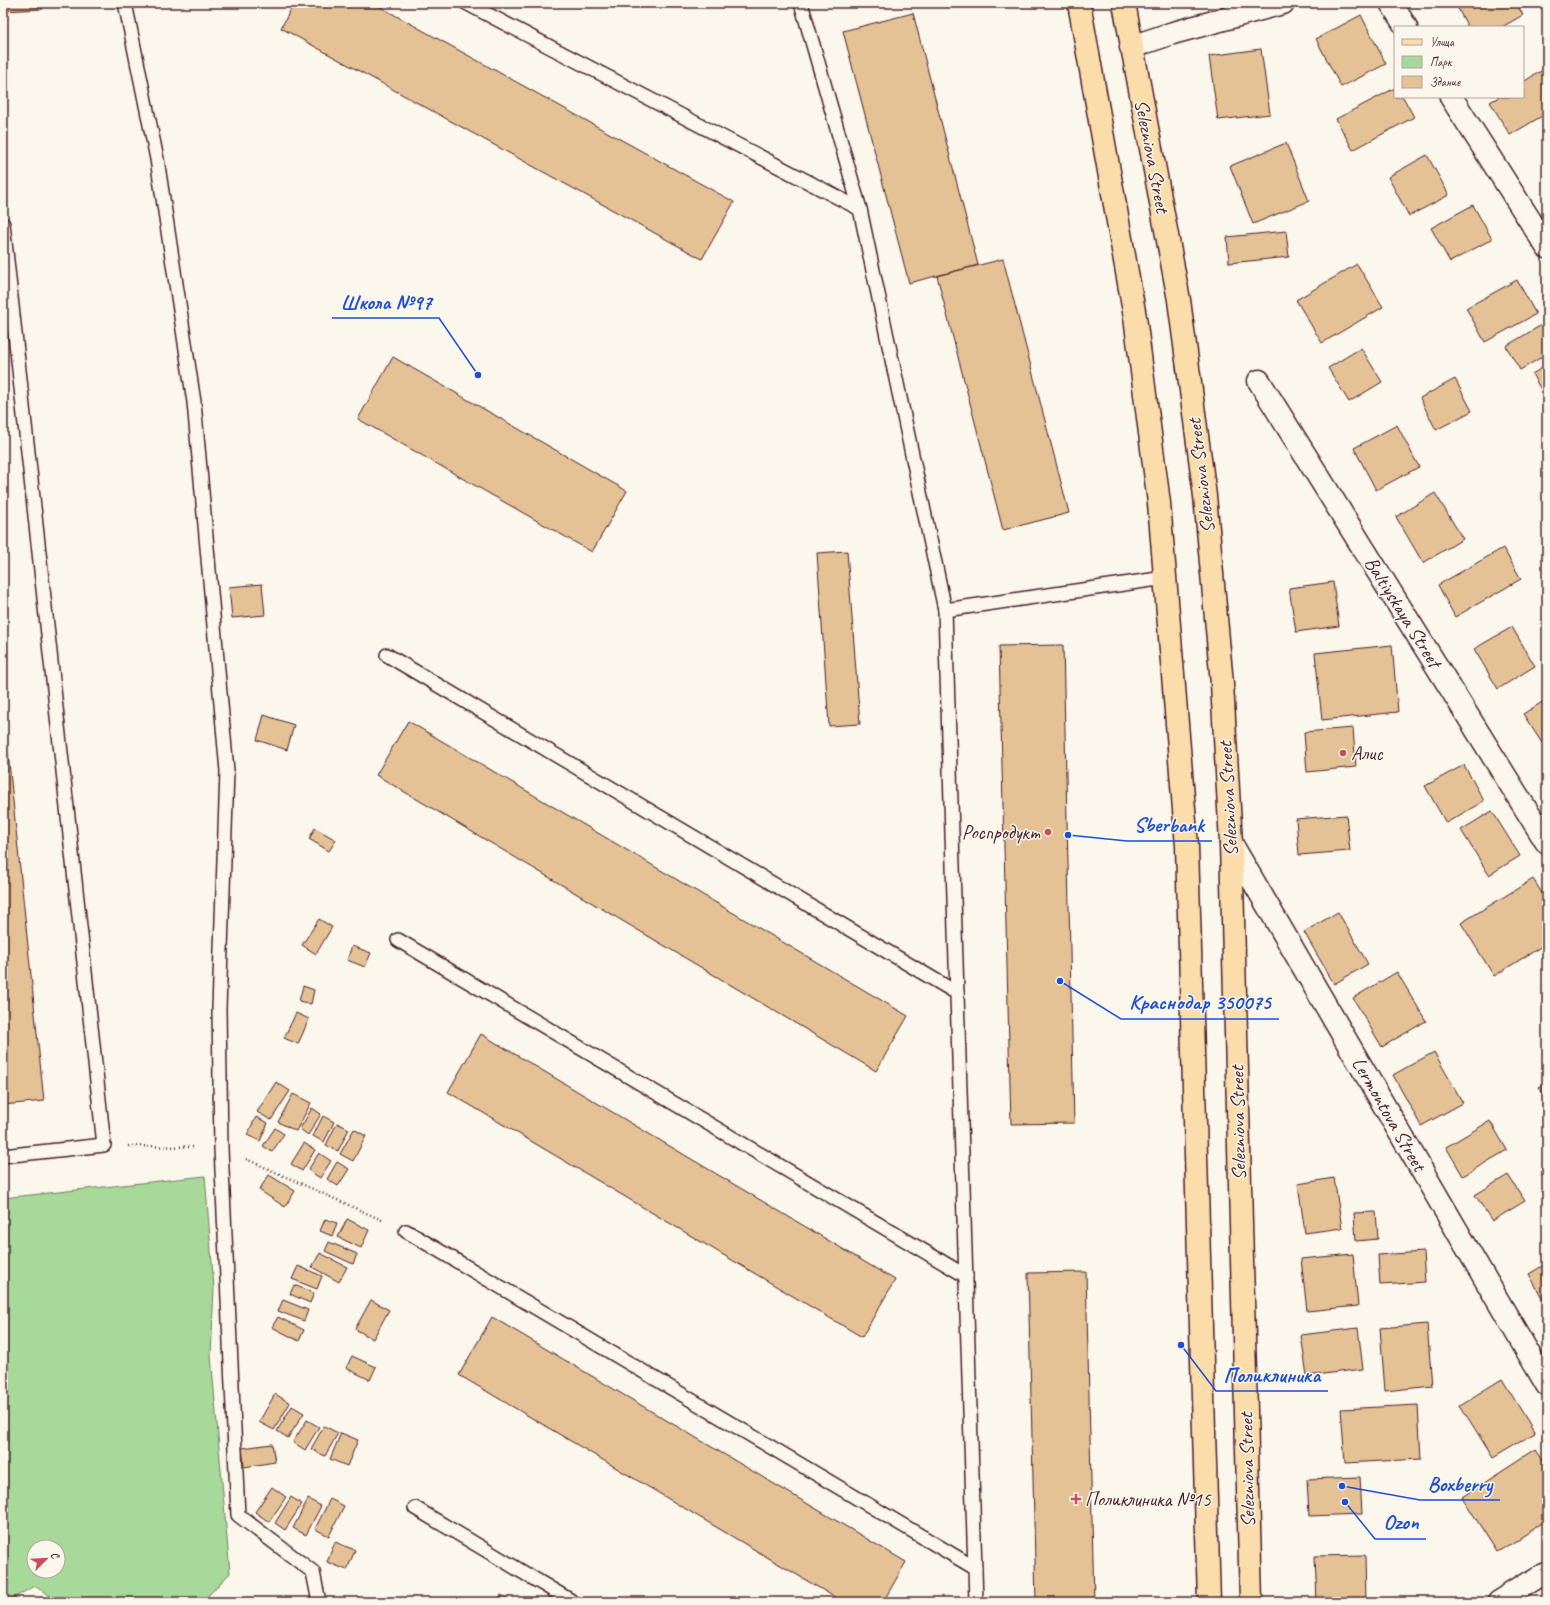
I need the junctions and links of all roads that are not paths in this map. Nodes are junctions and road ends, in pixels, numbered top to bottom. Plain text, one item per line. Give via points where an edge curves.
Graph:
1 (126, 3) edge
2 (466, 3) edge
3 (801, 3) edge
4 (1079, 3) edge
5 (1124, 3) edge
6 (1283, 3) edge
7 (1391, 3) edge
8 (1405, 26) edge
9 (1131, 47) junction
10 (1452, 98) edge
11 (860, 209) junction
12 (3, 224) edge
13 (1547, 247) edge
14 (1259, 381) dead end
15 (1165, 578) junction
16 (945, 610) junction
17 (386, 655) dead end
18 (1231, 843) junction
19 (1547, 843) edge
20 (398, 940) dead end
21 (957, 993) junction
22 (3, 1156) edge
23 (406, 1231) road end
24 (966, 1276) junction
25 (1547, 1385) edge
26 (415, 1508) dead end
27 (975, 1568) junction
28 (1547, 1572) edge
29 (319, 1602) edge
30 (574, 1602) edge
31 (976, 1602) edge
32 (1209, 1602) edge
33 (1250, 1602) edge
34 (1499, 1602) edge

1 - 29 lane via 158,159 194,402 227,771 219,1008 221,1148 238,1515 313,1572
2 - 11 lane
3 - 11 lane
4 - 15 main road, Selezniova Street via 1135,317 1159,503
5 - 9 main road, Selezniova Street
6 - 9 street
7 - 8 street
9 - 18 main road, Selezniova Street via 1179,300 1205,496 1222,684
10 - 13 street
11 - 16 lane
12 - 22 lane via 104,1145
14 - 19 street, Baltiyskaya Street
15 - 16 lane
15 - 32 main road, Selezniova Street via 1187,846
16 - 21 lane
17 - 21 lane
18 - 25 street, Lermontova Street
18 - 33 main road, Selezniova Street
20 - 24 lane
21 - 24 lane
23 - 27 lane
24 - 27 lane
26 - 30 lane
27 - 31 lane
28 - 34 street

